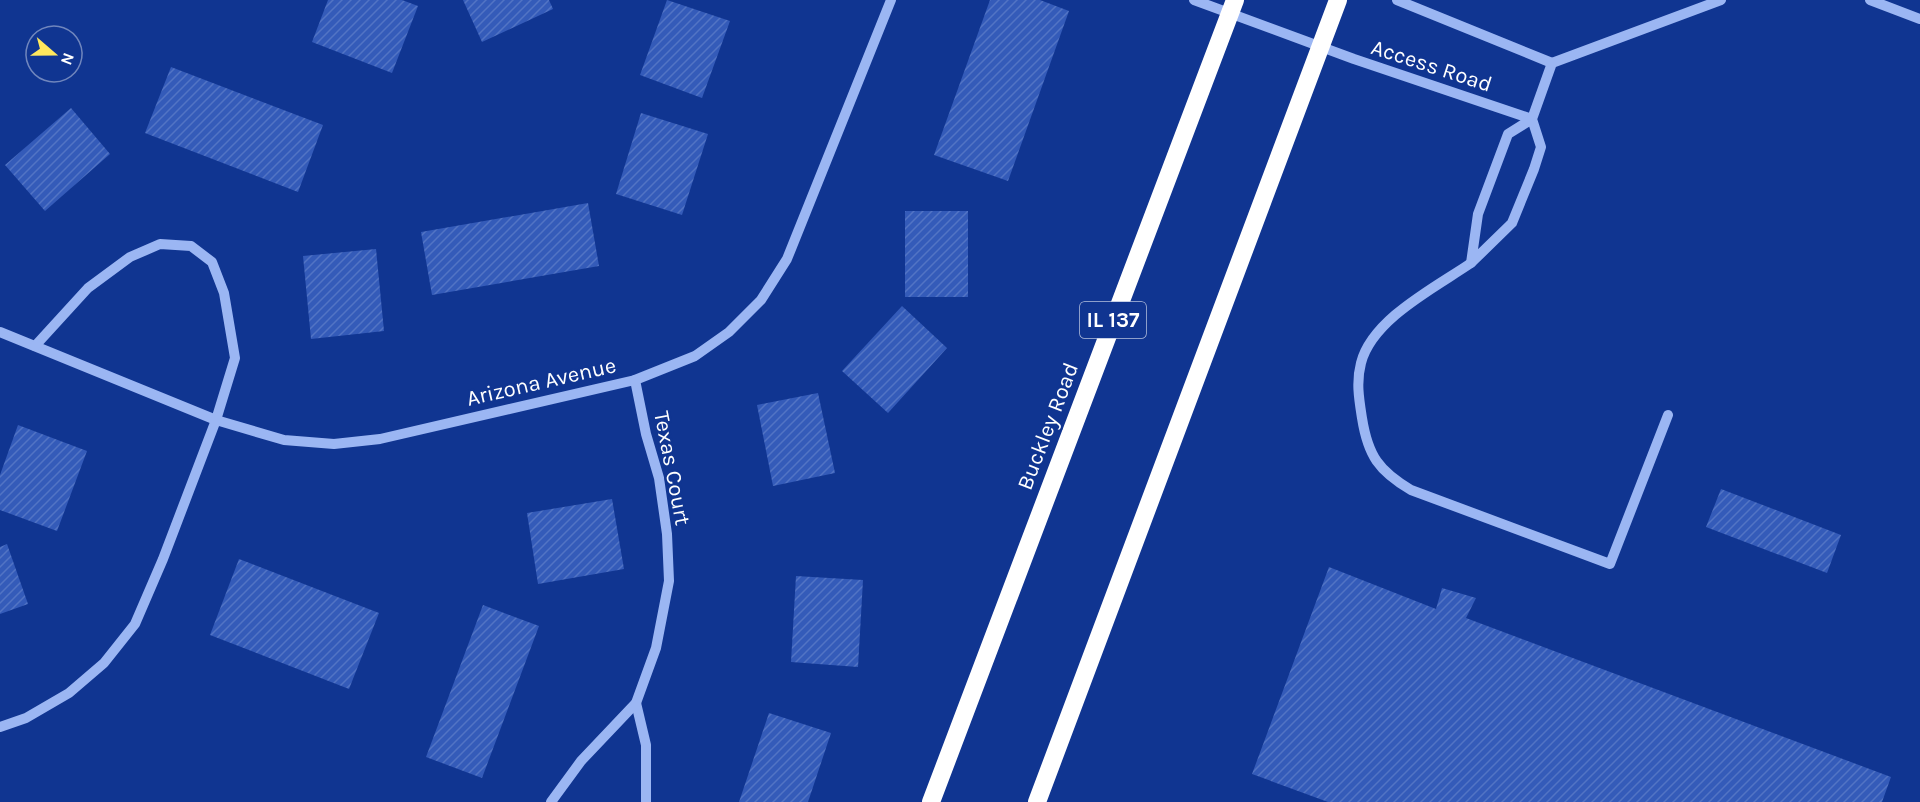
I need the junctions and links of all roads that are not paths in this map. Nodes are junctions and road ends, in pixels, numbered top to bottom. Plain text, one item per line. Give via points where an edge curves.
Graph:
1 (891, 0) edge
2 (1194, 0) edge
3 (1338, 0) edge
4 (1397, 0) edge
5 (1721, 0) edge
6 (1870, 0) edge
7 (1233, 7) edge
8 (1920, 19) edge
9 (1319, 46) junction
10 (1552, 63) junction
11 (1532, 119) junction
12 (1472, 263) junction
13 (0, 332) edge
14 (35, 346) junction
15 (635, 380) junction
16 (1668, 415) dead end
17 (216, 420) junction
18 (636, 703) junction
19 (0, 727) edge
20 (551, 802) edge
21 (646, 802) edge
22 (931, 802) edge
23 (1037, 802) edge

1 - 15 street, Arizona Avenue via 787,259 761,300 729,332 695,356
2 - 7 street, Access Road
3 - 9 highway
4 - 10 street, Access Road
5 - 10 street
6 - 8 street
7 - 9 street, Access Road
7 - 22 highway, Buckley Road / IL 137
9 - 11 street, Access Road
9 - 23 highway
10 - 11 street
11 - 12 street via 1508,134 1478,214
11 - 12 street via 1541,147 1512,223
12 - 16 street via 1399,312 1368,347 1361,362 1357,385 1366,441 1374,461 1391,478 1411,490 1610,564
13 - 14 street, Arizona Avenue
14 - 17 street, Arizona Avenue
14 - 17 street via 88,288 130,257 160,244 191,246 212,262 230,320 235,358
15 - 17 street, Arizona Avenue via 380,439 334,444 284,440
15 - 18 street, Texas Court via 659,478 669,581 656,648
17 - 19 street via 135,624 104,663 69,693 26,718
18 - 20 street, Texas Court via 581,761
18 - 21 street via 646,746

